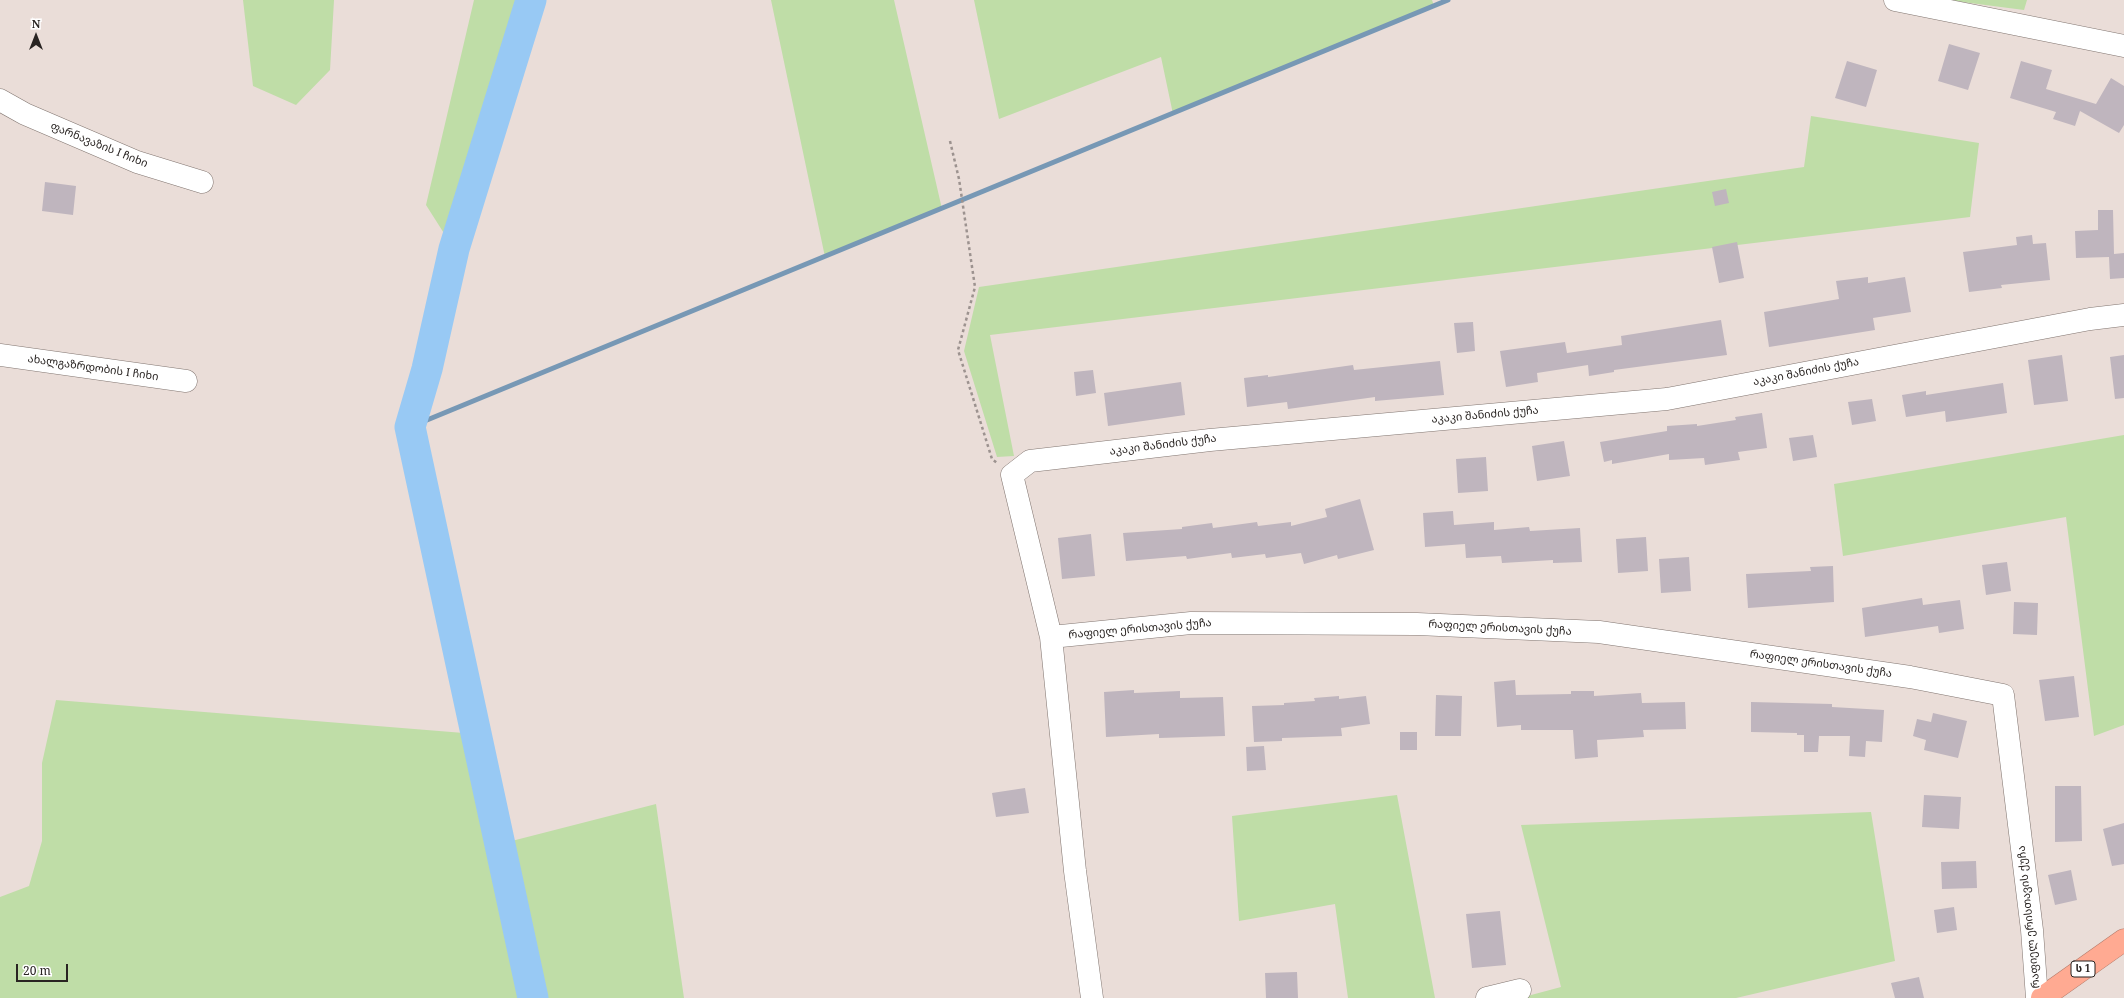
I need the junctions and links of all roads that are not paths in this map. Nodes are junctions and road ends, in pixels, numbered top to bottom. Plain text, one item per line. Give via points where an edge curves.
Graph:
1 (1895, 0) edge
2 (2124, 46) edge
3 (0, 100) edge
4 (202, 182) dead end
5 (2124, 315) edge
6 (0, 355) edge
7 (186, 381) dead end
8 (1051, 637) junction
9 (2124, 940) edge
10 (1520, 990) dead end
11 (1092, 998) edge
12 (1487, 998) edge
13 (2036, 998) edge
14 (2042, 998) edge

1 - 2 street
3 - 4 street, ფარნავაზის I ჩიხი via 25,114 137,162
5 - 8 street, აკაკი შანიძის ქუჩა via 2090,319 1667,399 1187,442 1030,461 1012,475
6 - 7 street, ახალგაზრდობის I ჩიხი
8 - 11 street via 1075,871
8 - 13 street, რაფიელ ერისთავის ქუჩა via 1191,623 1417,624 1599,632 1910,677 2003,696 2032,930
9 - 14 highway, ს 1
10 - 12 street

